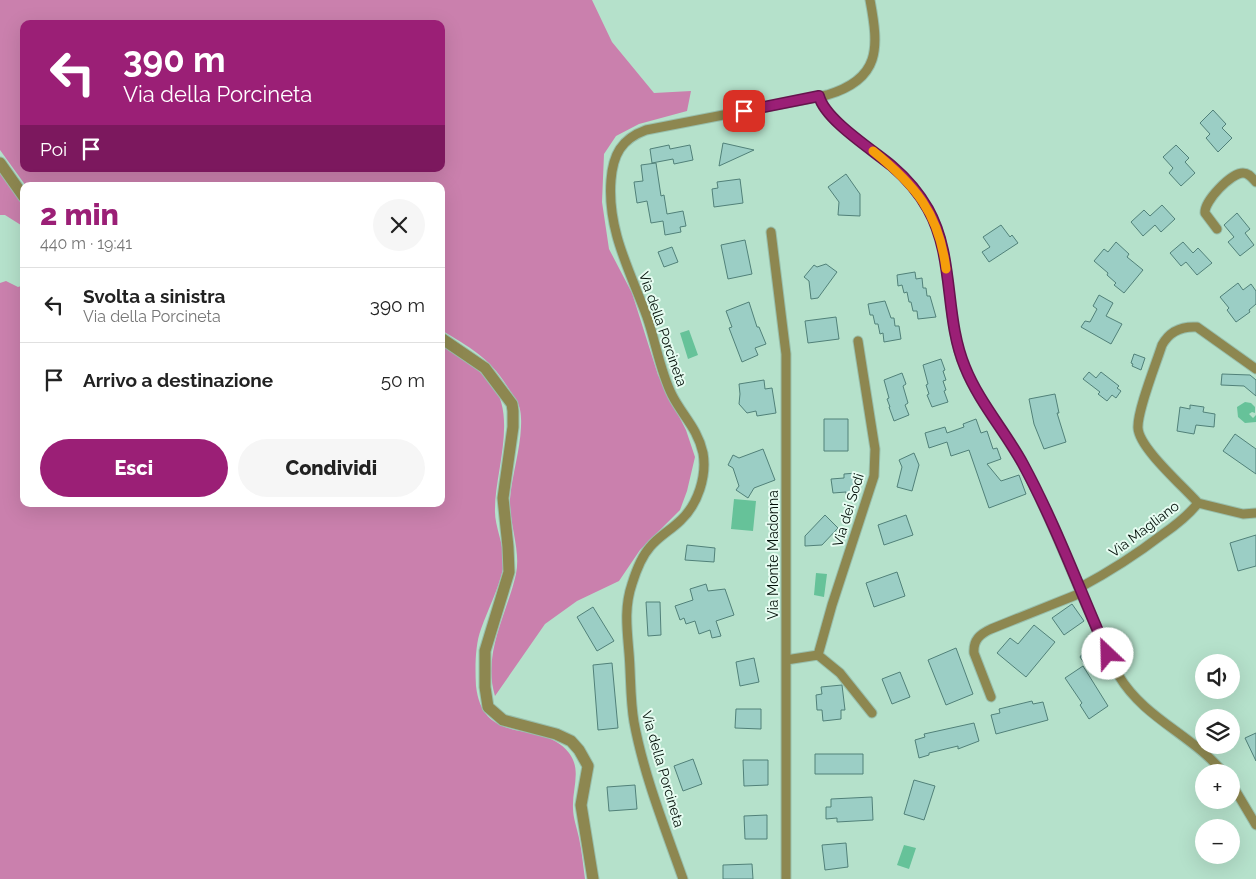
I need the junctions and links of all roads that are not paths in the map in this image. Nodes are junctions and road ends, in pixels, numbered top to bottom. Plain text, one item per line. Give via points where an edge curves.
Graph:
1 (870, 0) edge
2 (819, 96) junction
3 (0, 163) edge
4 (1256, 182) edge
5 (20, 191) edge
6 (1217, 229) dead end
7 (772, 232) dead end
8 (445, 341) edge
9 (858, 341) dead end
10 (1256, 369) edge
11 (1198, 503) junction
12 (1256, 513) edge
13 (1080, 591) junction
14 (818, 655) junction
15 (786, 660) junction
16 (991, 697) dead end
17 (872, 712) dead end
18 (1215, 764) edge
19 (1240, 798) edge
20 (1256, 825) edge
21 (593, 879) edge
22 (683, 879) edge
23 (786, 879) edge

1 - 2 street, Via della Porcineta via 875,46 873,61 852,84
2 - 13 street via 828,113 904,177 928,208 942,246 953,324 964,366 1027,471
2 - 22 street, Via della Porcineta via 646,130 623,144 612,166 610,204 618,245 647,318 670,391 692,426 703,456 701,484 695,502 644,556 632,583 626,614 631,700 637,736
3 - 5 street
4 - 6 street via 1248,174 1236,175 1208,202 1205,213
7 - 15 street, Via Monte Madonna via 786,354
8 - 21 street via 486,368 512,404 513,412 514,427 503,498 509,572 485,651 488,708 502,720 556,734 571,741 579,750 588,766 581,805
9 - 14 street, Via dei Sodi via 875,449 875,470
10 - 11 street via 1197,328 1185,327 1176,331 1162,346 1140,415 1139,432 1147,449
11 - 12 street, Via Magliano via 1243,514
11 - 13 street, Via Magliano via 1149,545
13 - 16 street, Via Magliano via 991,629 978,638 974,653
13 - 18 street via 1128,691
14 - 15 street
14 - 17 street via 840,673
15 - 23 street, Via Monte Madonna
19 - 20 street

